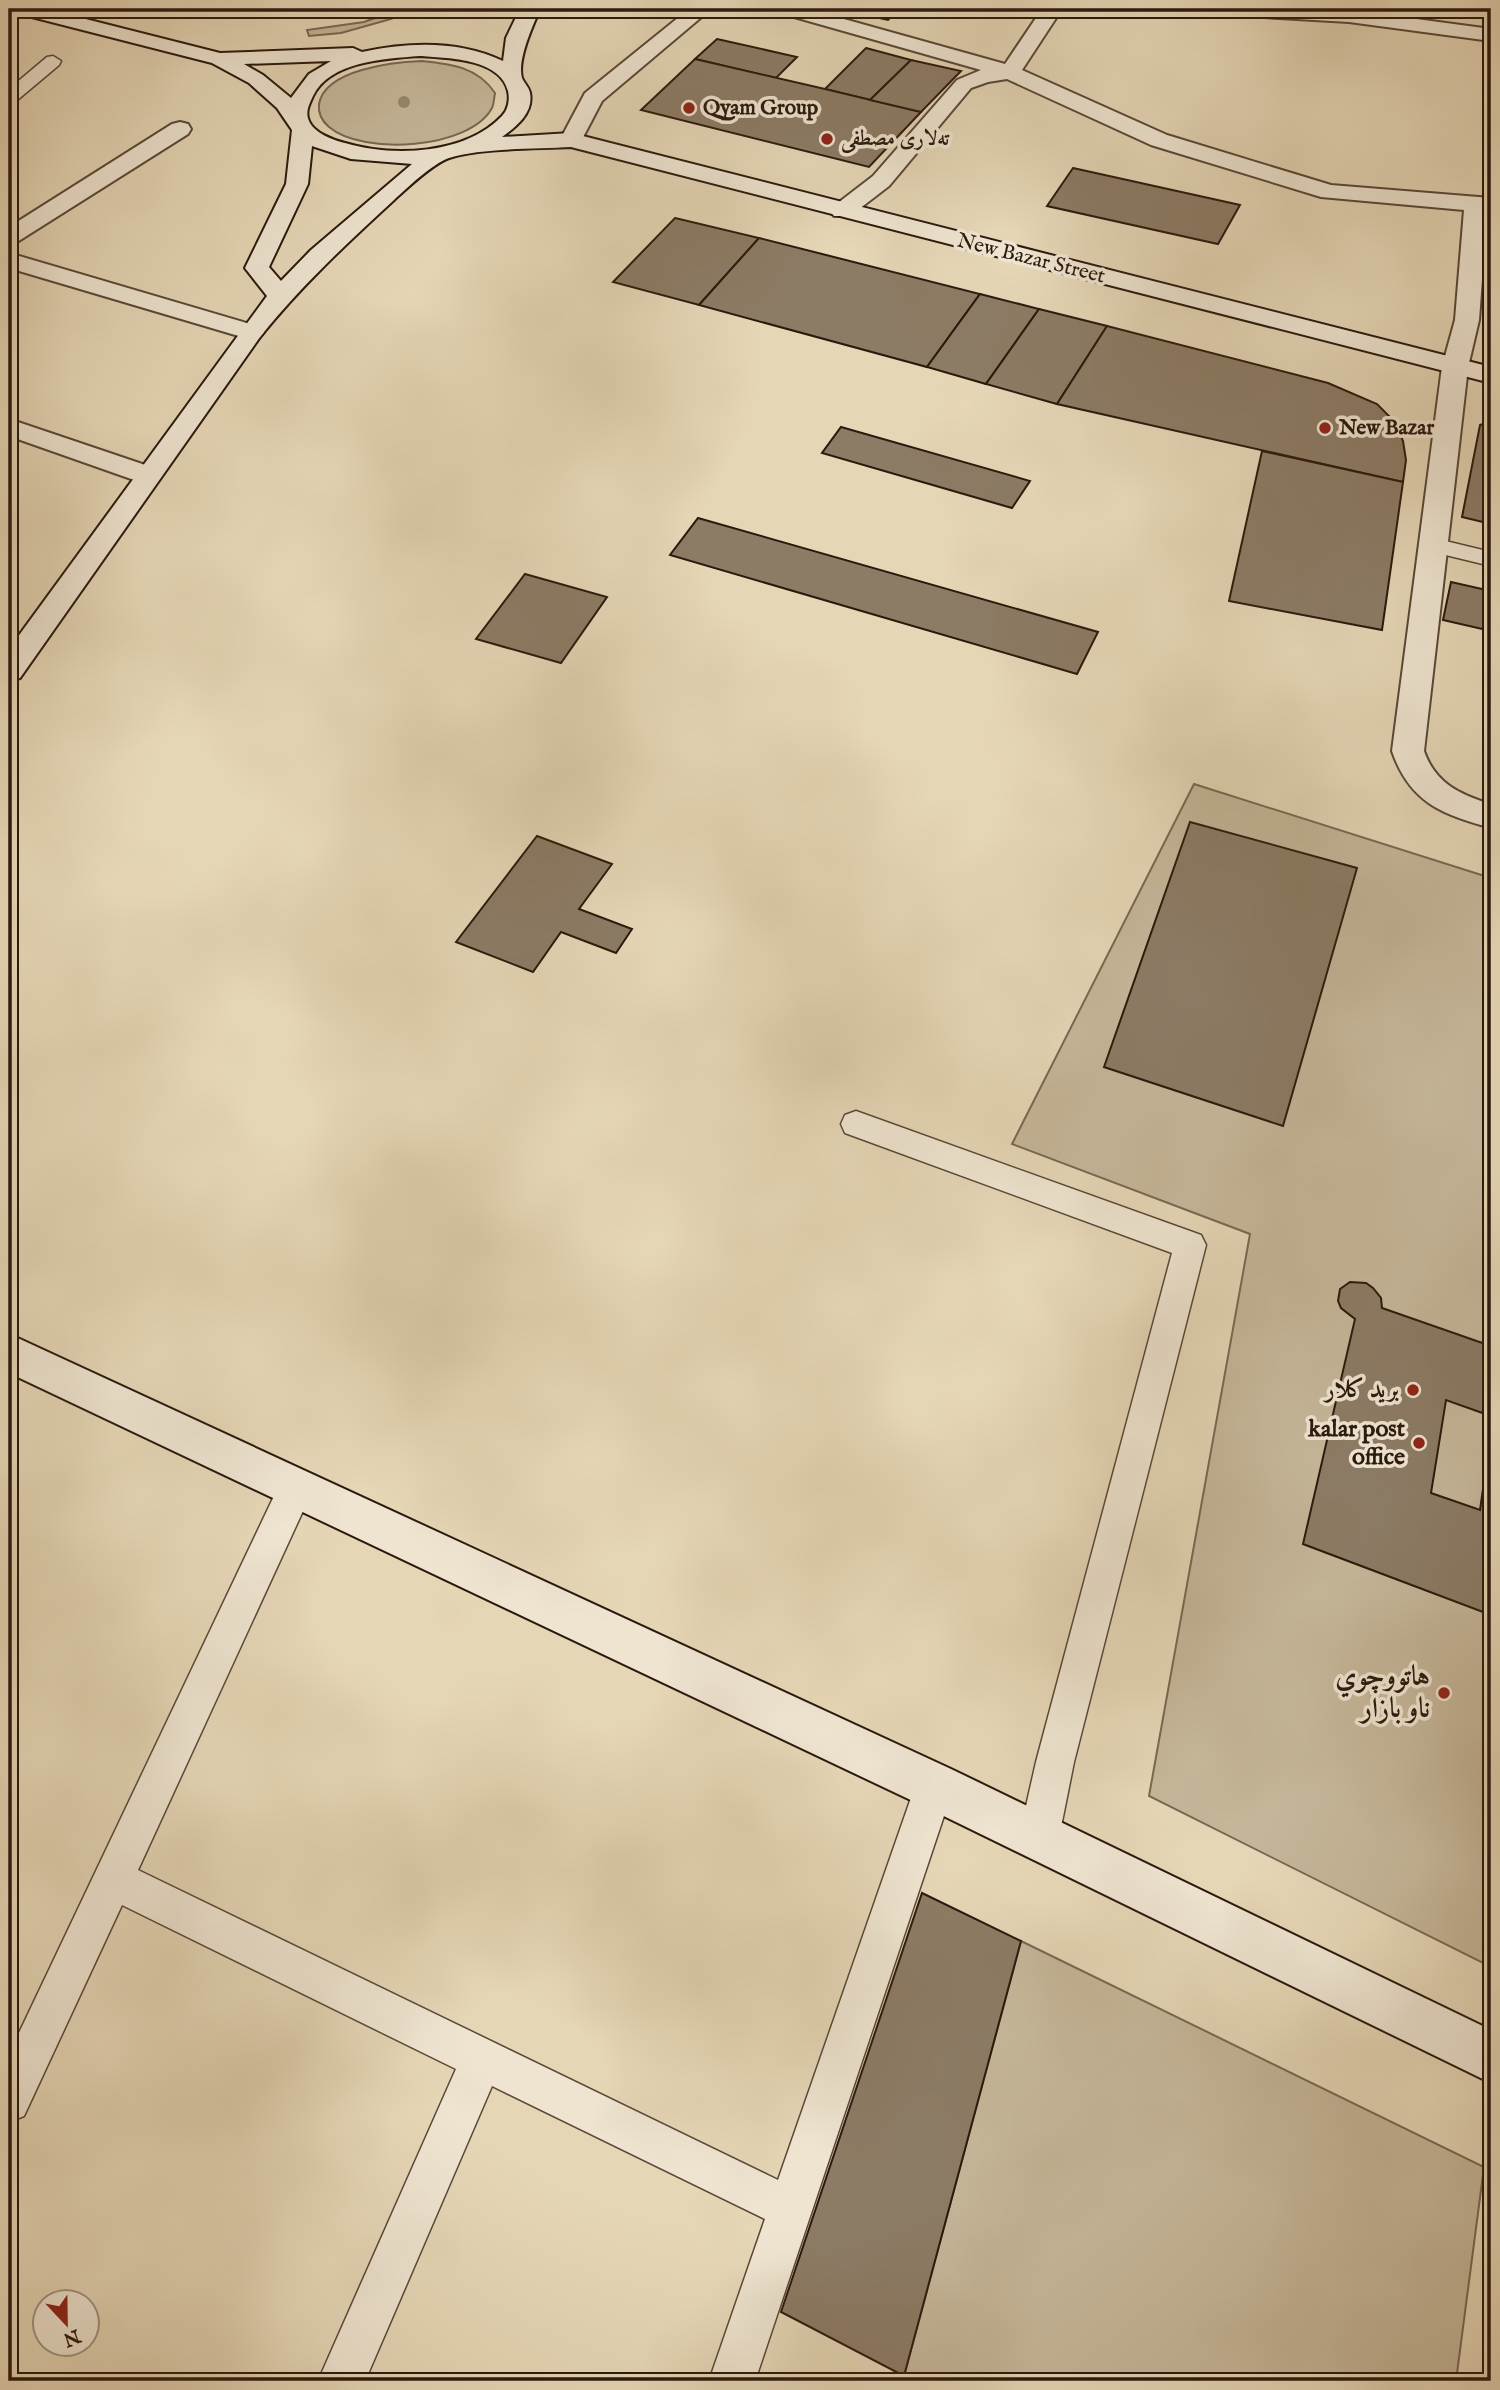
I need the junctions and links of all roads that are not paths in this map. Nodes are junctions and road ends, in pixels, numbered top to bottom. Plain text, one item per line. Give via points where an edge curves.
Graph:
1 (23, 9) edge
2 (530, 9) edge
3 (701, 9) edge
4 (787, 9) edge
5 (1052, 9) edge
6 (1229, 9) edge
7 (1491, 35) edge
8 (388, 52) junction
9 (219, 59) junction
10 (53, 61) dead end
11 (1010, 72) junction
12 (516, 84) junction
13 (9, 98) edge
14 (180, 129) dead end
15 (303, 130) junction
16 (571, 140) junction
17 (441, 153) junction
18 (1484, 204) edge
19 (842, 211) junction
20 (9, 237) edge
21 (9, 260) edge
22 (280, 296) junction
23 (251, 332) junction
24 (1455, 367) junction
25 (1491, 375) edge
26 (9, 427) edge
27 (147, 475) junction
28 (1433, 545) junction
29 (1491, 559) edge
30 (9, 671) edge
31 (1491, 816) edge
32 (856, 1124) dead end
33 (9, 1353) edge
34 (296, 1487) junction
35 (934, 1786) junction
36 (1039, 1836) junction
37 (112, 1879) junction
38 (1491, 2057) edge
39 (482, 2060) junction
40 (9, 2101) edge
41 (791, 2209) junction
42 (341, 2381) edge
43 (732, 2381) edge

1 - 9 street
2 - 12 street via 516,38
3 - 16 street via 593,97
4 - 11 street
5 - 11 street
6 - 7 street via 1349,16
8 - 9 street
8 - 12 street via 474,57 497,65
8 - 15 street via 330,69 310,83 298,99 295,115
9 - 15 street via 256,79 285,104
10 - 13 lane
11 - 18 street via 1159,139 1329,192
11 - 19 street via 964,84 881,181
12 - 16 street
12 - 17 street via 520,106 494,134
14 - 20 street
15 - 17 street via 344,152 408,158
15 - 22 street via 297,184 257,268
16 - 17 street
16 - 19 street, New Bazar Street
17 - 22 street via 360,217
18 - 24 street via 1467,320
19 - 24 street, New Bazar Street
21 - 23 street
22 - 23 street
23 - 27 street
24 - 25 street, New Bazar Street
24 - 28 street
26 - 27 street
27 - 30 street
28 - 29 lane
28 - 31 street via 1408,751 1423,785 1445,799
32 - 36 lane via 1190,1245
33 - 34 street
34 - 35 street
34 - 37 lane
35 - 36 street
35 - 41 lane
36 - 38 street
37 - 39 lane
37 - 40 lane
39 - 41 lane
39 - 42 lane
41 - 43 lane

